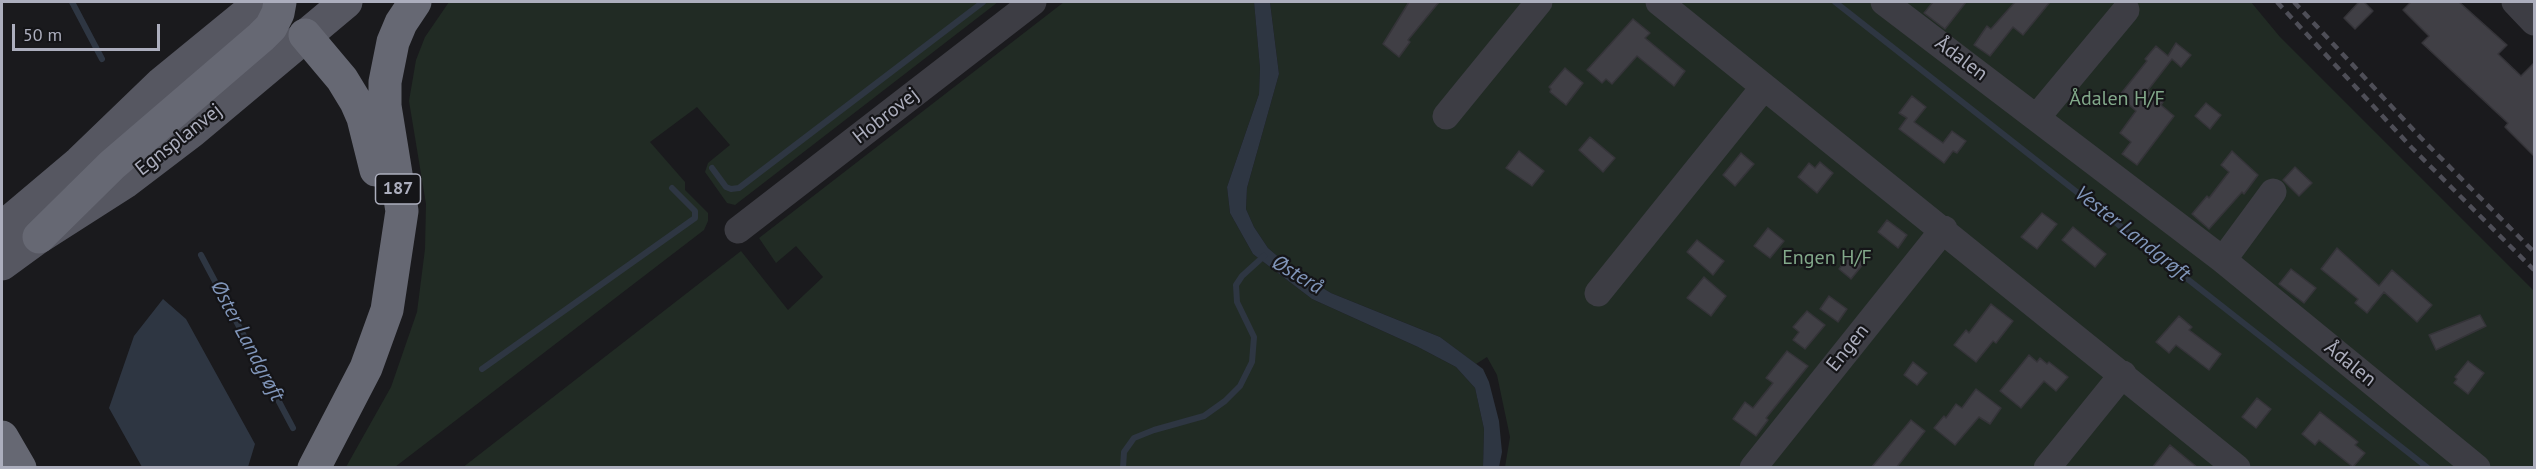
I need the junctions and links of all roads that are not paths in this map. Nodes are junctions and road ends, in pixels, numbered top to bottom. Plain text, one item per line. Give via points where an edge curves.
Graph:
1 (345, 2) edge
2 (415, 2) edge
3 (1033, 2) edge
4 (1539, 2) edge
5 (1659, 2) edge
6 (1884, 2) edge
7 (2515, 2) edge
8 (268, 8) edge
9 (2126, 10) dead end
10 (2535, 22) edge
11 (305, 35) junction
12 (1764, 87) junction
13 (1446, 116) dead end
14 (2037, 117) junction
15 (2273, 192) dead end
16 (2, 228) edge
17 (1944, 229) junction
18 (738, 230) dead end
19 (39, 237) junction
20 (2223, 260) junction
21 (2, 264) edge
22 (394, 273) junction
23 (1598, 293) dead end
24 (2123, 374) junction
25 (2, 437) edge
26 (20, 468) edge
27 (314, 468) edge
28 (1753, 468) edge
29 (2048, 468) edge
30 (2237, 468) edge
31 (2477, 468) edge

1 - 11 main road, Egnsplanvej
2 - 22 highway, 187 via 393,42 385,82 385,106 402,211
3 - 18 street, Hobrovej
4 - 13 street
5 - 12 street
6 - 14 street, Ådalen
7 - 10 street
8 - 11 main road
8 - 16 main road via 162,83 80,162
8 - 19 highway via 271,27 261,37 112,165
9 - 14 street
11 - 19 main road, Egnsplanvej via 125,182
11 - 22 highway via 342,79 363,118
12 - 17 street
12 - 23 street
14 - 20 street, Ådalen
15 - 20 street
17 - 24 street
17 - 28 street, Engen
19 - 21 main road, Egnsplanvej
20 - 31 street, Ådalen
22 - 27 highway, 187 via 376,345
24 - 29 street
24 - 30 street
25 - 26 highway

